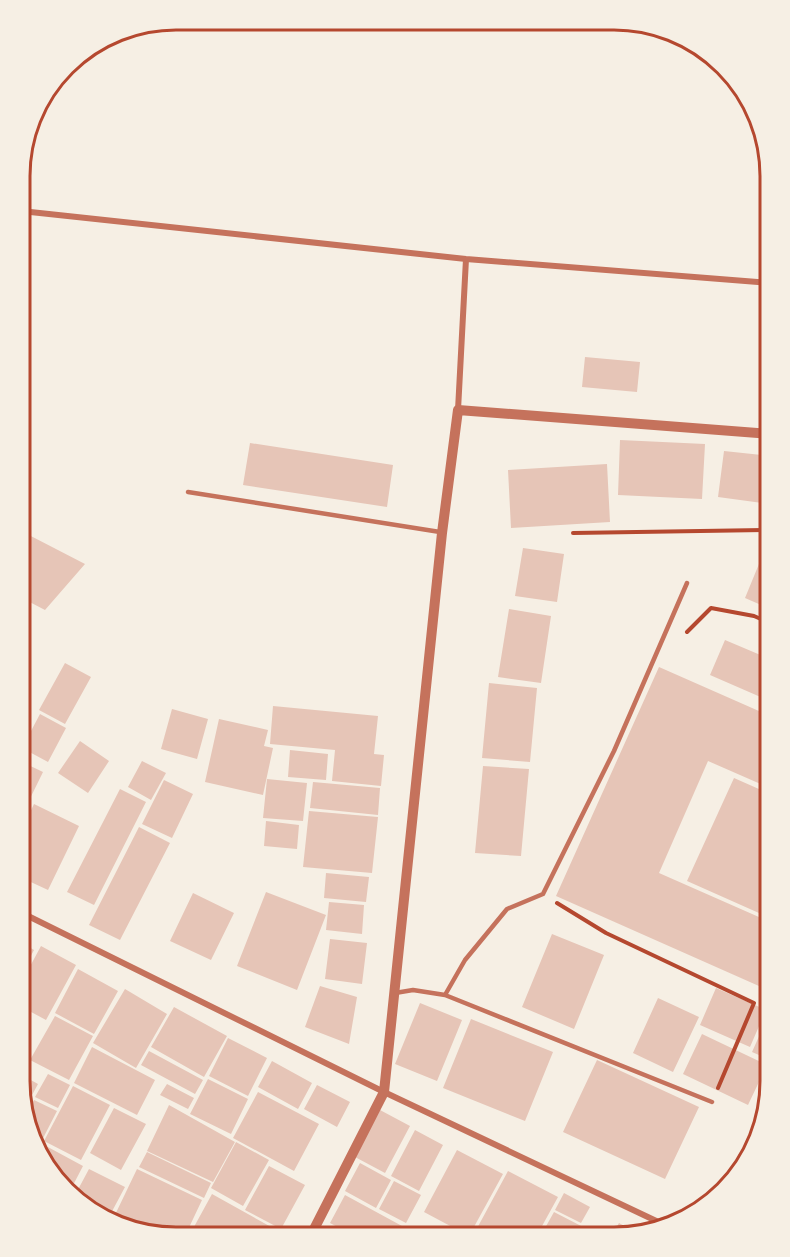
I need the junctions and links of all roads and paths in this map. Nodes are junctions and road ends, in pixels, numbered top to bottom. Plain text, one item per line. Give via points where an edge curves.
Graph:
1 (30, 212) edge
2 (466, 259) junction
3 (760, 282) edge
4 (458, 410) junction
5 (760, 433) edge
6 (188, 492) dead end
7 (760, 530) edge
8 (442, 532) junction
9 (573, 533) dead end
10 (687, 583) dead end
11 (760, 619) edge
12 (679, 639) dead end
13 (543, 894) junction
14 (30, 917) edge
15 (395, 993) junction
16 (445, 996) junction
17 (384, 1092) junction
18 (712, 1102) joint
19 (655, 1221) edge
20 (315, 1227) edge

1 - 2 street
2 - 3 street
2 - 4 street
4 - 5 street
4 - 8 street
6 - 8 lane
7 - 9 path
8 - 15 street
10 - 13 lane via 614,751
11 - 12 path via 711,608
13 - 16 lane via 507,909 465,960
13 - 18 path via 606,933 754,1003
14 - 17 street
15 - 16 lane via 413,990
15 - 17 street
16 - 18 lane
17 - 19 street
17 - 20 street

